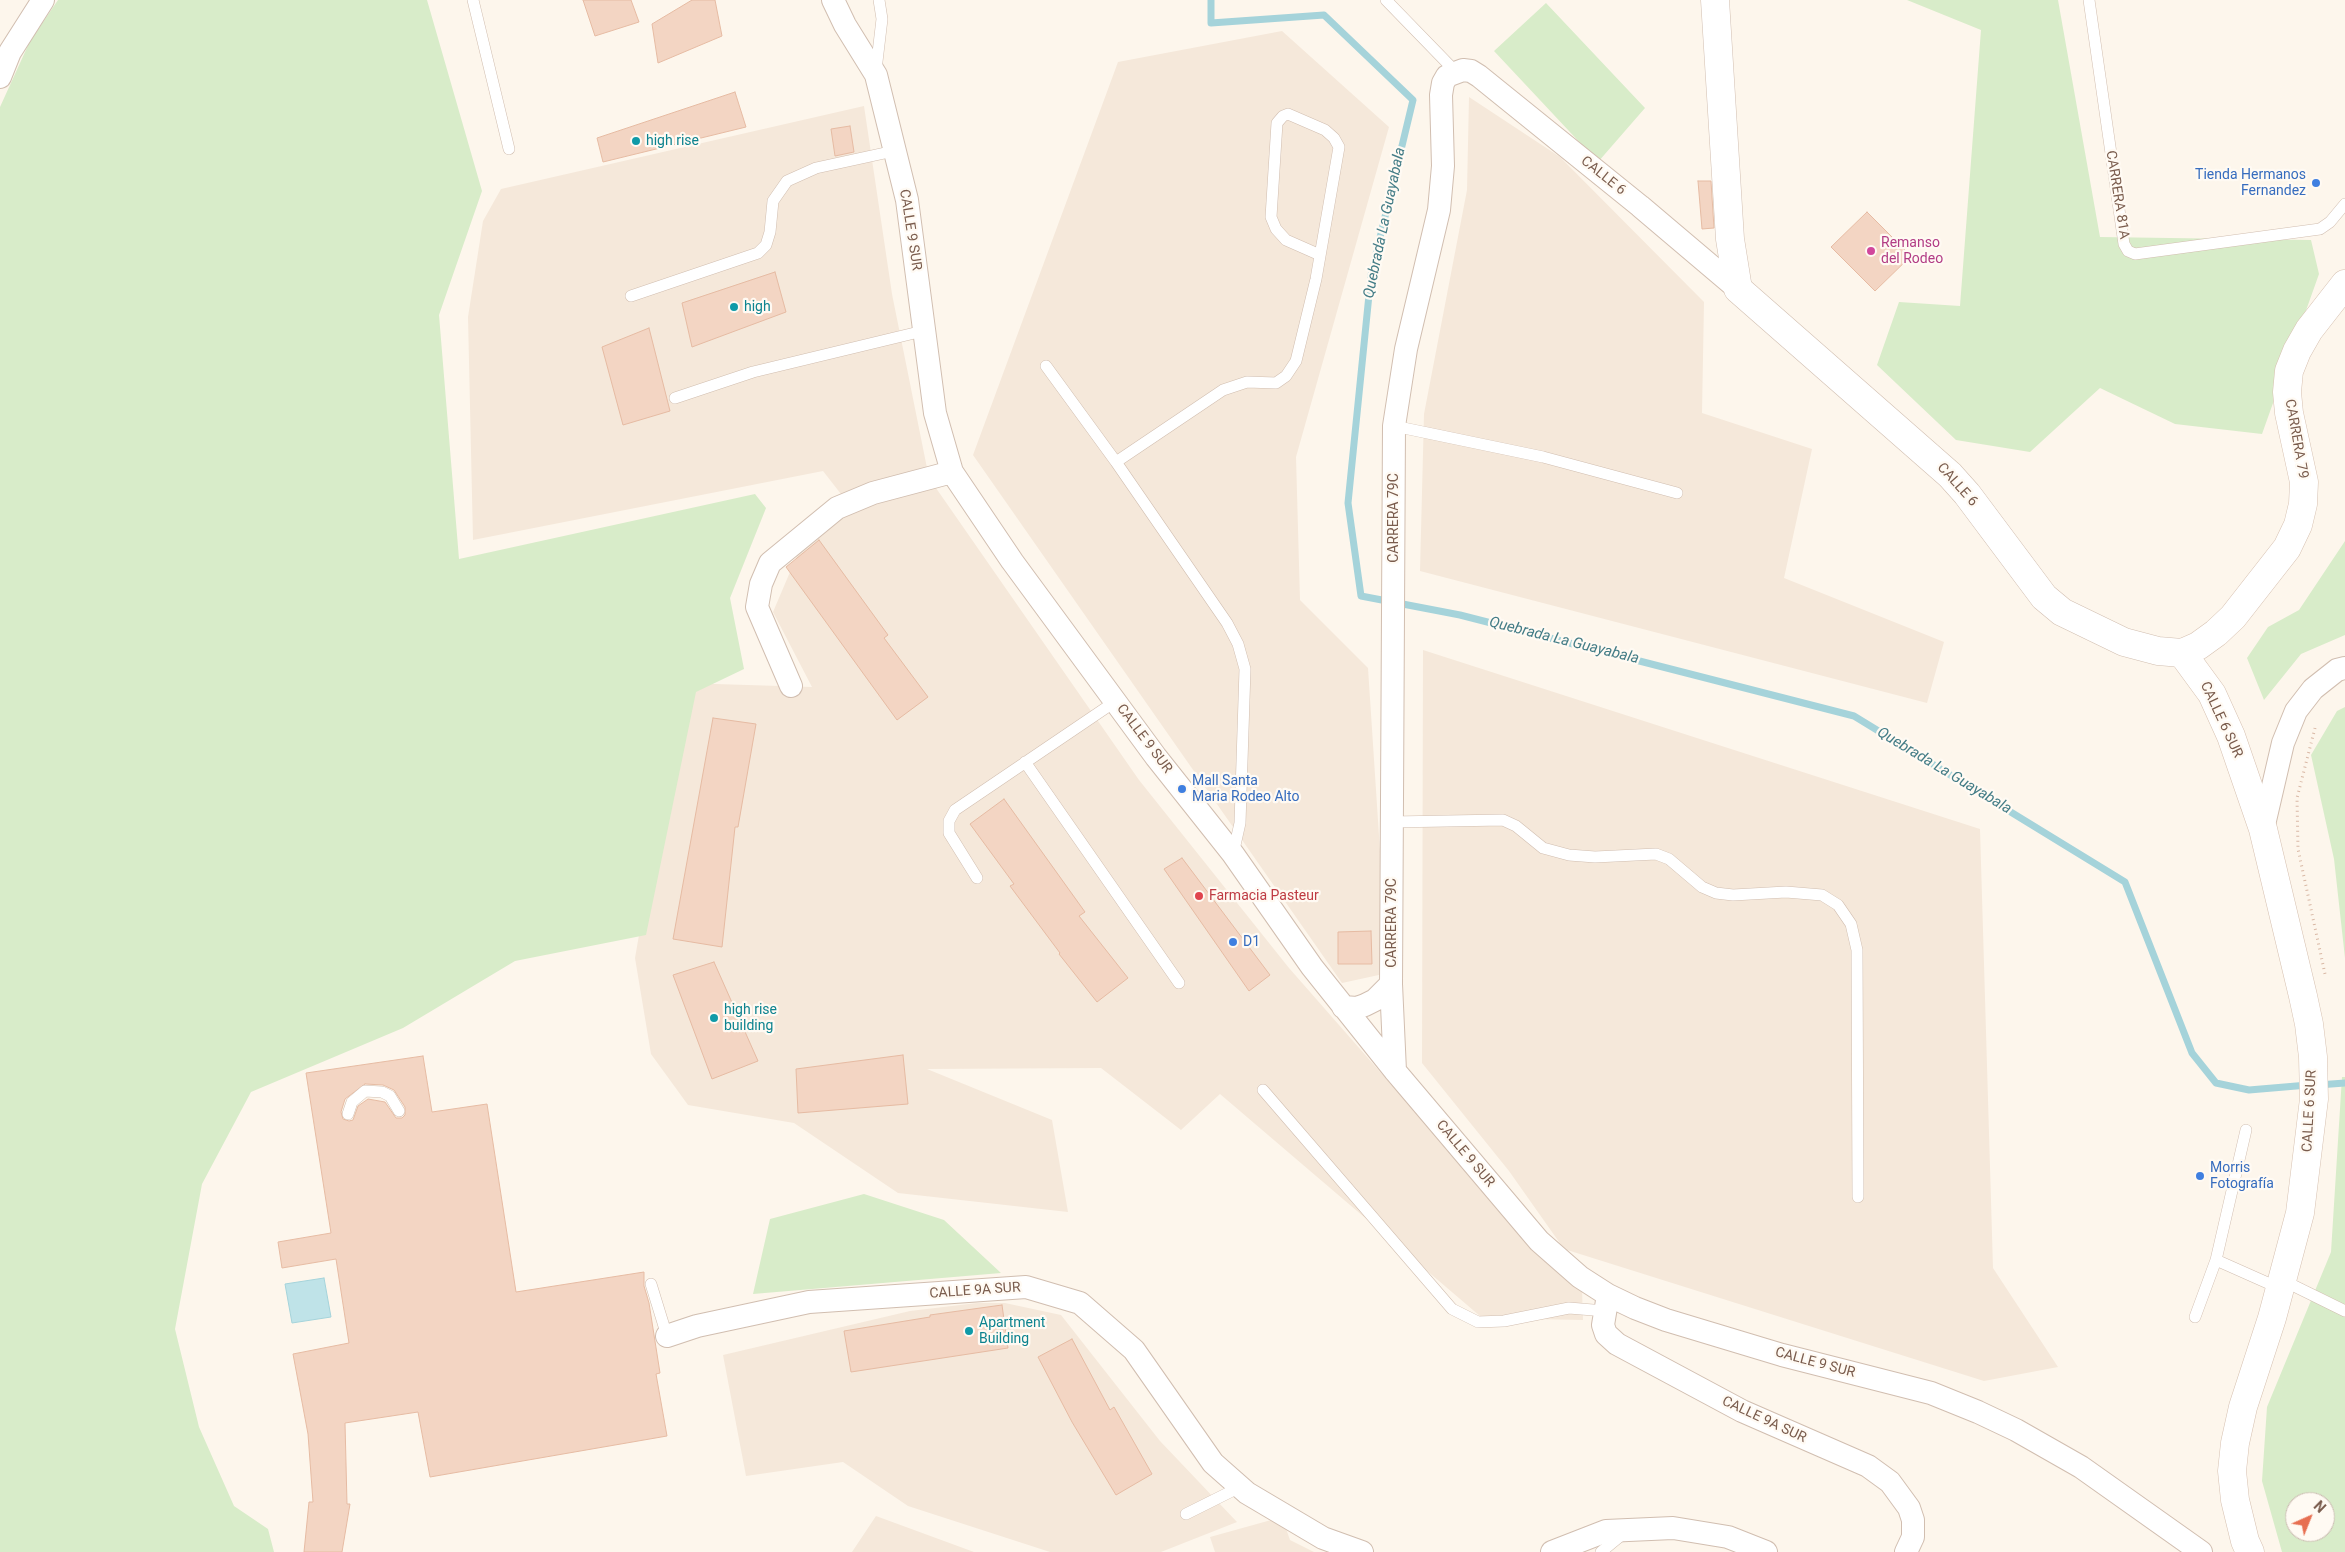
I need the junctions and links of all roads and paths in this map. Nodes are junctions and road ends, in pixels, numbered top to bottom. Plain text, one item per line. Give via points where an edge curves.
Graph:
1 (43, 0) edge
2 (473, 0) edge
3 (833, 0) edge
4 (879, 0) edge
5 (1386, 0) edge
6 (1715, 0) edge
7 (2088, 0) edge
8 (1459, 71) junction
9 (876, 74) junction
10 (0, 77) edge
11 (510, 149) dead end
12 (894, 151) junction
13 (2345, 204) edge
14 (1320, 255) junction
15 (2345, 284) edge
16 (1738, 289) junction
17 (632, 296) dead end
18 (923, 331) junction
19 (1046, 366) dead end
20 (675, 398) dead end
21 (1394, 426) junction
22 (1116, 462) junction
23 (952, 472) junction
24 (1677, 493) dead end
25 (2182, 653) junction
26 (2345, 668) edge
27 (791, 686) dead end
28 (1116, 701) junction
29 (2316, 725) dead end
30 (1025, 762) junction
31 (1392, 822) junction
32 (2263, 829) junction
33 (1233, 854) junction
34 (976, 878) dead end
35 (2325, 975) dead end
36 (1179, 983) dead end
37 (1391, 984) junction
38 (1343, 1007) junction
39 (1395, 1070) junction
40 (1263, 1090) dead end
41 (398, 1111) dead end
42 (348, 1114) dead end
43 (2246, 1130) dead end
44 (1858, 1196) dead end
45 (2216, 1260) junction
46 (651, 1284) dead end
47 (2281, 1284) junction
48 (1607, 1303) junction
49 (2345, 1311) edge
50 (2195, 1317) dead end
51 (667, 1336) joint
52 (1240, 1488) junction
53 (1186, 1514) dead end
54 (1630, 1529) junction
55 (1362, 1552) edge
56 (1552, 1552) edge
57 (1601, 1552) edge
58 (1766, 1552) edge
59 (1906, 1552) edge
60 (2201, 1552) edge
61 (2250, 1552) edge

1 - 10 street via 10,52
2 - 11 lane
3 - 9 street, CALLE 9 SUR via 845,26
4 - 9 lane via 882,18
5 - 8 lane
6 - 16 main road via 1730,239
7 - 13 lane, CARRERA 81A via 2124,244 2128,251 2134,254 2320,229
8 - 16 street, CALLE 6 via 1471,71 1486,82
8 - 21 street, CARRERA 79C via 1447,76 1443,83 1439,210 1406,349
9 - 12 street, CALLE 9 SUR
12 - 17 lane via 816,168 787,181 773,201 770,232 766,245 758,253
12 - 18 street, CALLE 9 SUR via 907,200
14 - 14 lane via 1286,240 1271,217 1277,123 1288,114 1325,130 1338,147
14 - 22 lane via 1296,361 1286,376 1276,383 1247,382 1223,390
15 - 25 main road, CARRERA 79 via 2308,330 2289,371 2289,413 2304,482 2298,525 2287,548 2233,617 2198,646
16 - 25 main road, CALLE 6 via 1950,475 2044,597 2056,607 2124,642 2158,651
18 - 20 lane via 753,372
18 - 23 street, CALLE 9 SUR via 935,413
19 - 22 lane
21 - 24 lane via 1543,457
21 - 31 street, CARRERA 79C
22 - 33 lane via 1227,623 1240,652 1245,669 1240,813
23 - 27 street via 873,493 837,508 770,562 761,584 757,607
23 - 28 street, CALLE 9 SUR
25 - 32 main road, CALLE 6 SUR via 2212,694 2242,765
26 - 32 street via 2337,670 2313,689 2296,711 2283,743
28 - 30 lane
28 - 33 street, CALLE 9 SUR
29 - 35 path via 2297,798 2298,849
30 - 34 lane via 955,810 949,821 949,833
30 - 36 lane
31 - 37 street, CARRERA 79C
31 - 44 lane via 1503,820 1516,826 1543,848 1569,855 1656,854 1669,859 1702,887 1716,893 1804,893 1822,895 1838,905 1850,924 1856,950
32 - 47 main road, CALLE 6 SUR via 2309,1024 2313,1070 2314,1099 2300,1213
33 - 38 street, CALLE 9 SUR
37 - 38 street, CARRERA 79C via 1365,1006
37 - 39 street, CARRERA 79C
38 - 39 street, CALLE 9 SUR
39 - 48 street, CALLE 9 SUR via 1539,1241
40 - 48 lane via 1452,1309 1478,1322 1504,1321
41 - 42 lane via 390,1096 365,1091 352,1102
43 - 45 lane
45 - 47 lane
45 - 50 lane
46 - 51 lane
47 - 49 lane
47 - 61 main road, CALLE 6 SUR via 2243,1407 2232,1470 2235,1500
48 - 59 street, CALLE 9A SUR via 1603,1325 1606,1334 1617,1344 1742,1411 1881,1474 1899,1492 1911,1514 1914,1528
48 - 60 street, CALLE 9 SUR via 1782,1355 1931,1393 1978,1412 2081,1466
51 - 52 street, CALLE 9A SUR via 697,1326 809,1302 1026,1287 1080,1303 1134,1350 1213,1464
52 - 53 lane
52 - 55 street, CALLE 9A SUR via 1323,1538
54 - 56 street via 1606,1531
54 - 57 lane
54 - 58 street via 1695,1530 1728,1537

